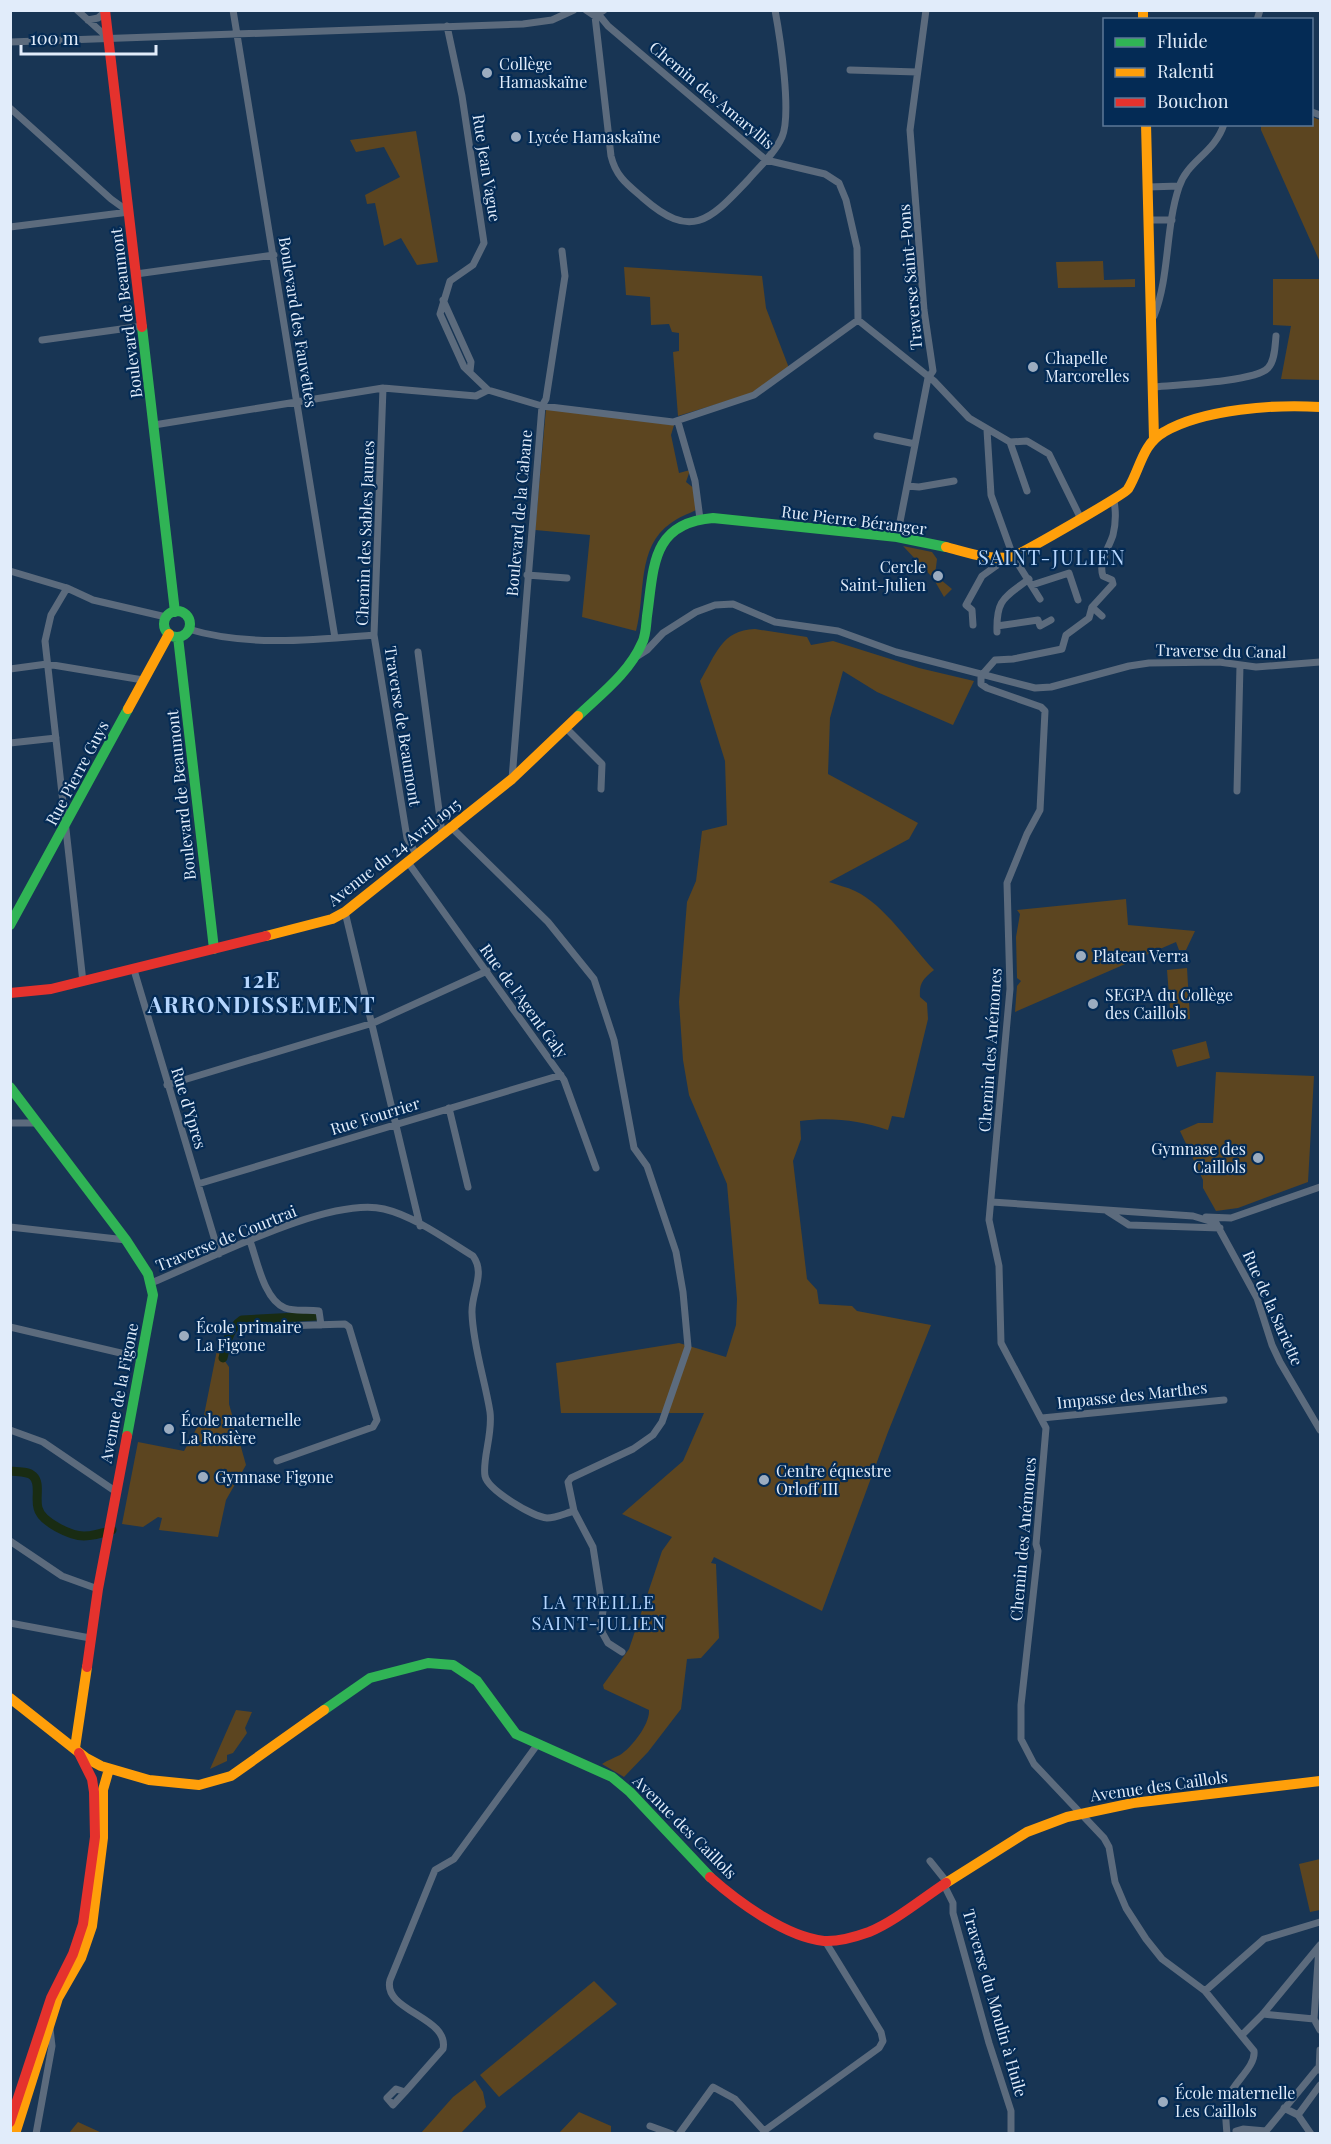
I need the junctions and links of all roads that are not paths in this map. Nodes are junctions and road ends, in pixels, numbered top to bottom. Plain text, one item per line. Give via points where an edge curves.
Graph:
1 (77, 10) edge
2 (233, 10) edge
3 (574, 10) edge
4 (586, 10) edge
5 (775, 10) edge
6 (926, 10) edge
7 (105, 11) edge
8 (599, 14) edge
9 (88, 20) junction
10 (447, 26) junction
11 (238, 33) junction
12 (108, 38) junction
13 (10, 42) edge
14 (850, 70) dead end
15 (917, 72) junction
16 (10, 108) edge
17 (1146, 126) edge
18 (1223, 126) edge
19 (766, 160) junction
20 (1179, 186) junction
21 (1148, 187) junction
22 (129, 212) junction
23 (1149, 220) junction
24 (1172, 220) junction
25 (10, 227) edge
26 (562, 251) dead end
27 (273, 255) junction
28 (136, 274) junction
29 (858, 320) junction
30 (1152, 321) junction
31 (142, 326) junction
32 (1276, 336) dead end
33 (42, 340) dead end
34 (928, 378) junction
35 (1152, 387) junction
36 (383, 388) junction
37 (488, 390) junction
38 (298, 402) junction
39 (542, 406) junction
40 (1320, 406) edge
41 (678, 422) junction
42 (154, 425) junction
43 (987, 430) junction
44 (876, 436) dead end
45 (1154, 439) junction
46 (1010, 442) junction
47 (915, 444) junction
48 (954, 481) dead end
49 (907, 486) junction
50 (1027, 491) dead end
51 (1114, 501) junction
52 (700, 519) junction
53 (1081, 519) junction
54 (897, 537) junction
55 (1013, 556) junction
56 (1001, 557) junction
57 (10, 571) edge
58 (527, 575) junction
59 (567, 578) dead end
60 (1031, 582) junction
61 (67, 588) junction
62 (1040, 599) dead end
63 (1078, 600) dead end
64 (1092, 608) junction
65 (170, 615) junction
66 (1102, 616) dead end
67 (1051, 620) dead end
68 (973, 625) dead end
69 (188, 629) junction
70 (174, 635) junction
71 (374, 635) junction
72 (335, 638) junction
73 (418, 652) dead end
74 (636, 657) junction
75 (1320, 662) edge
76 (47, 664) junction
77 (1240, 665) junction
78 (10, 669) edge
79 (981, 675) junction
80 (143, 680) junction
81 (567, 729) junction
82 (56, 738) junction
83 (10, 743) edge
84 (512, 779) junction
85 (601, 789) dead end
86 (1238, 790) dead end
87 (65, 827) junction
88 (447, 830) junction
89 (412, 858) junction
90 (345, 912) junction
91 (10, 926) edge
92 (214, 949) junction
93 (134, 970) junction
94 (487, 972) junction
95 (83, 982) junction
96 (10, 993) edge
97 (373, 1023) junction
98 (561, 1075) junction
99 (167, 1085) junction
100 (10, 1087) edge
101 (449, 1108) junction
102 (10, 1123) edge
103 (36, 1123) junction
104 (397, 1123) junction
105 (596, 1168) dead end
106 (198, 1184) junction
107 (1320, 1186) edge
108 (468, 1187) dead end
109 (993, 1202) junction
110 (1105, 1210) junction
111 (1200, 1216) junction
112 (1231, 1218) junction
113 (420, 1226) junction
114 (10, 1227) edge
115 (1220, 1228) junction
116 (126, 1240) junction
117 (250, 1241) junction
118 (219, 1254) junction
119 (151, 1283) junction
120 (321, 1319) junction
121 (283, 1326) dead end
122 (10, 1327) edge
123 (142, 1358) junction
124 (1224, 1400) dead end
125 (1042, 1418) junction
126 (10, 1430) edge
127 (1320, 1430) edge
128 (277, 1461) dead end
129 (115, 1491) junction
130 (574, 1511) junction
131 (10, 1541) edge
132 (98, 1589) junction
133 (10, 1623) edge
134 (90, 1638) junction
135 (622, 1652) dead end
136 (10, 1698) edge
137 (537, 1745) junction
138 (77, 1750) junction
139 (110, 1770) junction
140 (1320, 1781) edge
141 (1082, 1812) junction
142 (930, 1861) dead end
143 (945, 1882) junction
144 (1320, 1922) edge
145 (825, 1941) junction
146 (1320, 1946) edge
147 (1319, 1975) edge
148 (1205, 1991) junction
149 (1263, 2014) junction
150 (1314, 2019) junction
151 (46, 2023) junction
152 (1320, 2030) edge
153 (1242, 2034) junction
154 (1320, 2050) edge
155 (1319, 2071) edge
156 (1320, 2085) edge
157 (405, 2092) dead end
158 (1284, 2108) junction
159 (1298, 2115) junction
160 (10, 2122) edge
161 (650, 2126) dead end
162 (1236, 2131) dead end
163 (765, 2132) edge
164 (15, 2133) edge
165 (36, 2133) edge
166 (672, 2133) edge
167 (679, 2133) edge
168 (1011, 2133) edge
169 (1227, 2133) edge
170 (1311, 2133) edge

1 - 9 street
2 - 11 street, Boulevard des Fauvettes
3 - 10 street via 552,20 523,24
4 - 8 street, Chemin des Amaryllis
5 - 19 street via 787,118 782,137
6 - 15 street, Traverse Saint-Pons
7 - 9 street
7 - 12 street, Boulevard de Beaumont
8 - 19 street, Chemin des Amaryllis via 608,26
8 - 19 street via 611,156 616,172 659,212 677,221 705,218 721,208
9 - 12 street
10 - 11 street
10 - 37 street, Rue Jean Vague via 484,243 473,265 450,281 443,300 471,362 470,371
11 - 12 street
11 - 27 street, Boulevard des Fauvettes
12 - 13 street
12 - 22 street, Boulevard de Beaumont
14 - 15 street
15 - 34 street, Traverse Saint-Pons via 910,130 924,310 933,370
16 - 22 street
17 - 21 street
18 - 20 street via 1220,139
19 - 29 street, Chemin des Amaryllis via 825,174 839,183 857,248
20 - 21 street
20 - 24 street
21 - 23 street
22 - 25 street
22 - 28 street, Boulevard de Beaumont
23 - 24 street
23 - 30 street
24 - 30 street via 1161,296
26 - 39 street, Boulevard de la Cabane via 565,276
27 - 28 street
27 - 38 street, Boulevard des Fauvettes
28 - 31 street, Boulevard de Beaumont
29 - 34 street
29 - 41 street via 754,395
30 - 35 street
31 - 33 street
31 - 42 street, Boulevard de Beaumont
32 - 35 street via 1272,363 1262,373
34 - 43 street
34 - 47 street, Traverse Saint-Pons
35 - 45 street
36 - 37 street via 476,396
36 - 38 street
36 - 71 street, Chemin des Sables Jaunes
37 - 39 street
38 - 42 street
38 - 72 street, Boulevard des Fauvettes
39 - 41 street
39 - 58 street, Boulevard de la Cabane
40 - 45 street via 1288,405 1219,414 1181,424
41 - 52 street via 695,481
42 - 65 street, Boulevard de Beaumont
43 - 46 street
43 - 55 street via 989,487
44 - 47 street
45 - 51 street, Rue Pierre Béranger via 1127,491
46 - 50 street
46 - 53 street via 1027,441 1049,454
47 - 49 street, Traverse Saint-Pons
48 - 49 street
49 - 54 street, Traverse Saint-Pons
51 - 53 street, Rue Pierre Béranger
51 - 64 street via 1113,534 1101,564 1101,573 1113,584
52 - 54 street, Rue Pierre Béranger
52 - 74 street via 678,527 657,550 645,636
53 - 55 street, Rue Pierre Béranger
54 - 56 street, Rue Pierre Béranger
55 - 56 street, Rue Pierre Béranger
55 - 60 street
56 - 68 street via 982,576 966,605 972,610
57 - 61 street
58 - 59 street
58 - 84 street, Boulevard de la Cabane
60 - 62 street
60 - 63 street via 1069,573
60 - 67 street via 998,606 997,629 1038,620 1040,626
61 - 65 street via 93,600
61 - 76 street via 47,627
64 - 66 street
64 - 79 street via 1089,618 1066,635 1062,649 995,660
65 - 69 street via 187,616
65 - 70 street, Boulevard de Beaumont via 164,626
69 - 70 street
69 - 72 street, Chemin des Sables Jaunes via 221,637
70 - 80 street, Rue Pierre Guys
70 - 92 street, Boulevard de Beaumont
71 - 72 street, Chemin des Sables Jaunes
71 - 89 street, Traverse de Beaumont
73 - 88 street
74 - 79 street, Chemin des Anémones via 696,612 725,603 775,622 838,631 896,652
74 - 81 street, Avenue du 24 Avril 1915
75 - 77 street, Traverse du Canal via 1275,667
76 - 78 street
76 - 80 street
76 - 82 street
77 - 79 street, Traverse du Canal via 1219,662 1129,666 1043,688
77 - 86 street
79 - 109 street, Chemin des Anémones via 981,684 987,688 1045,711 1040,810 1007,883 1010,989
80 - 87 street, Rue Pierre Guys
81 - 84 street, Avenue du 24 Avril 1915
81 - 85 street via 602,765
82 - 83 street
82 - 87 street
84 - 88 street, Avenue du 24 Avril 1915
87 - 91 street, Rue Pierre Guys
87 - 95 street
88 - 89 street, Avenue du 24 Avril 1915
88 - 130 street via 548,922 594,979 614,1040 634,1148 647,1166 676,1252 688,1347 662,1422 653,1435 633,1449 571,1478 568,1482
89 - 90 street, Avenue du 24 Avril 1915
89 - 94 street, Rue de l'Agent Galy
90 - 92 street, Avenue du 24 Avril 1915 via 332,919
90 - 97 street
92 - 93 street, Avenue du 24 Avril 1915
93 - 95 street, Avenue du 24 Avril 1915
93 - 99 street, Rue d'Ypres
94 - 97 street
94 - 98 street, Rue de l'Agent Galy
95 - 96 street, Avenue du 24 Avril 1915
97 - 99 street
97 - 104 street
98 - 101 street, Rue Fourrier
98 - 105 street, Rue de l'Agent Galy
99 - 106 street, Rue d'Ypres
100 - 103 street, Avenue de la Figone
101 - 104 street, Rue Fourrier
101 - 108 street
102 - 103 street
103 - 116 street, Avenue de la Figone
104 - 106 street, Rue Fourrier
104 - 113 street
106 - 118 street, Rue d'Ypres
107 - 112 street
109 - 110 street
109 - 125 street, Chemin des Anémones via 989,1221 999,1266 1001,1343
110 - 111 street
110 - 115 street via 1129,1225
111 - 112 street
111 - 115 street
112 - 115 street
113 - 117 street, Traverse de Courtrai via 390,1211 369,1208 321,1215
113 - 130 street, Traverse de Courtrai via 473,1256 478,1263 480,1272 472,1315 490,1414 485,1476 488,1483 540,1516 554,1517
114 - 116 street
115 - 127 street, Rue de la Sariette via 1257,1298 1272,1345
116 - 119 street, Avenue de la Figone
117 - 118 street, Traverse de Courtrai
117 - 120 street via 278,1304
118 - 119 street, Traverse de Courtrai
119 - 123 street, Avenue de la Figone via 153,1295
120 - 121 street
120 - 128 street via 349,1326 378,1420 373,1427
122 - 123 street
123 - 129 street, Avenue de la Figone
124 - 125 street, Impasse des Marthes
125 - 141 street, Chemin des Anémones via 1046,1428 1038,1551 1021,1705 1021,1739 1034,1764
126 - 129 street via 43,1442
129 - 132 street, Avenue de la Figone
130 - 135 street via 593,1547 603,1611 600,1626 608,1643
131 - 132 street via 62,1576
132 - 134 street, Avenue de la Figone
133 - 134 street
134 - 138 street, Avenue de la Figone
136 - 138 street, Avenue des Caillols
137 - 139 street, Avenue des Caillols via 508,1726 471,1675 453,1665 428,1663 360,1683 223,1780 187,1785
137 - 145 street, Avenue des Caillols via 612,1777 711,1878 737,1899 797,1935
137 - 157 street via 454,1859 435,1870 389,1987 392,1998 440,2033 445,2042
138 - 139 street, Avenue des Caillols
138 - 151 street via 92,1779 95,1837 78,1942 57,1981
139 - 151 street via 103,1790 104,1838 92,1926 81,1958
140 - 141 street, Avenue des Caillols
141 - 143 street, Avenue des Caillols via 1027,1832
141 - 148 street, Chemin des Anémones via 1109,1847 1115,1881 1126,1908 1146,1939 1162,1959
142 - 143 street, Traverse du Moulin à Huile
143 - 145 street, Avenue des Caillols via 871,1931
143 - 168 street, Traverse du Moulin à Huile via 1011,2111
144 - 148 street via 1264,1939
145 - 163 street via 883,2041 879,2048
146 - 147 street
146 - 149 street
147 - 150 street
148 - 153 street, Chemin des Anémones
149 - 150 street
149 - 153 street
150 - 152 street
151 - 160 street
151 - 164 street
151 - 165 street via 52,2046
153 - 169 street, Chemin des Anémones via 1255,2056 1228,2097
154 - 155 street
155 - 158 street
156 - 159 street
158 - 159 street
158 - 162 street via 1266,2131
159 - 170 street
161 - 166 street
163 - 167 street via 735,2099 713,2087

